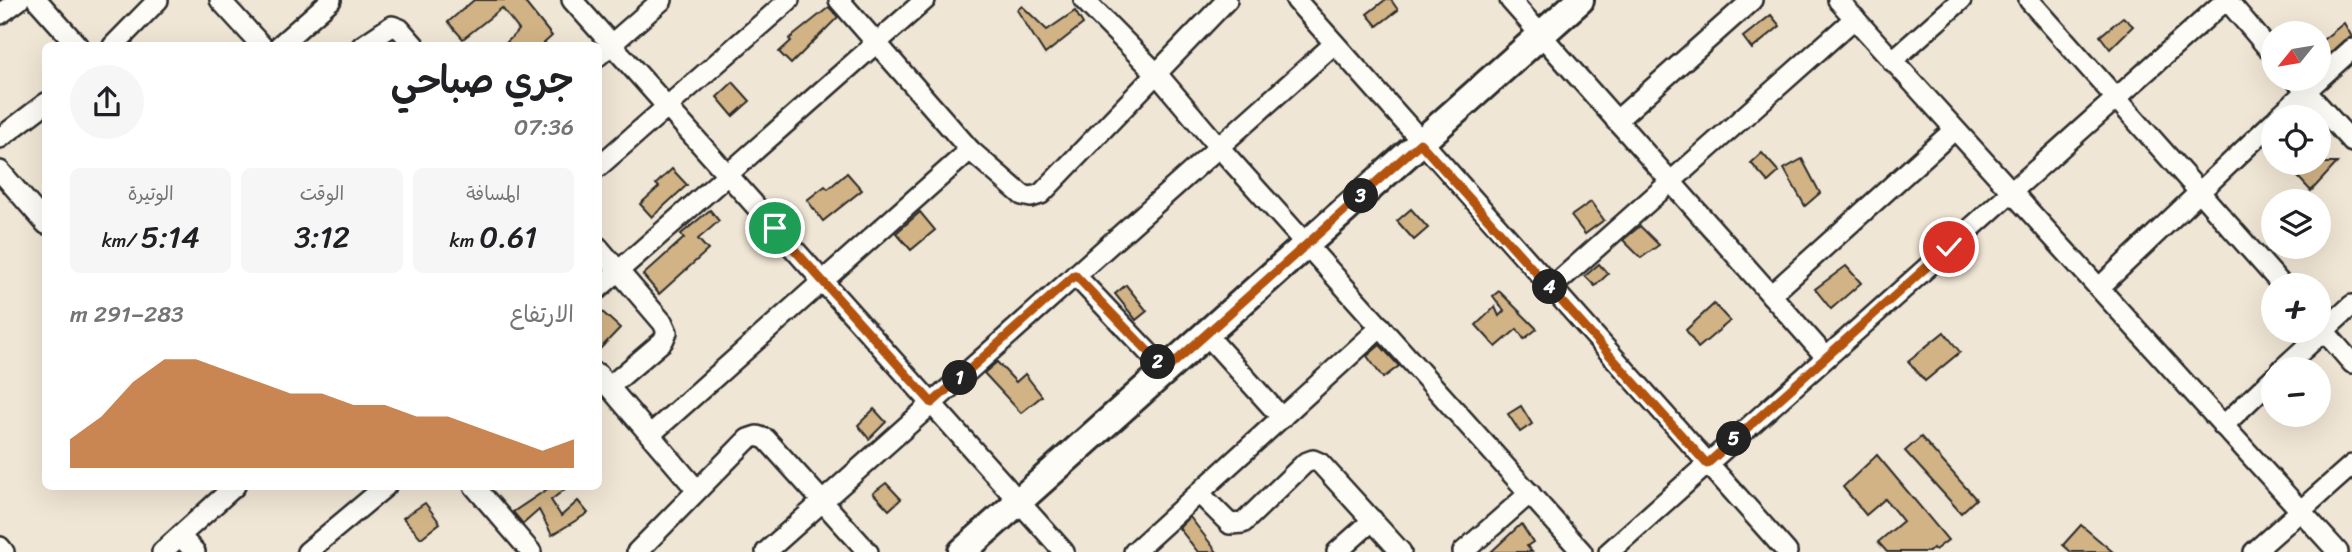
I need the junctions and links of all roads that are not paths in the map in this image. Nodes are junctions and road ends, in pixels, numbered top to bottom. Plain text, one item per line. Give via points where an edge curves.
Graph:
1 (19, 0) edge
2 (37, 0) edge
3 (159, 0) edge
4 (220, 0) edge
5 (331, 0) edge
6 (572, 0) edge
7 (662, 0) edge
8 (789, 0) edge
9 (839, 0) edge
10 (925, 0) edge
11 (1084, 0) edge
12 (1227, 0) edge
13 (1296, 0) edge
14 (1510, 0) edge
15 (1580, 0) edge
16 (1752, 0) edge
17 (1838, 0) edge
18 (1961, 0) edge
19 (2029, 0) edge
20 (2226, 0) edge
21 (0, 14) edge
22 (1855, 18) junction
23 (1540, 36) junction
24 (2261, 40) edge
25 (74, 42) edge
26 (117, 42) edge
27 (258, 42) edge
28 (284, 42) edge
29 (368, 42) edge
30 (411, 42) edge
31 (600, 42) edge
32 (878, 42) junction
33 (1334, 44) junction
34 (2352, 49) edge
35 (605, 50) edge
36 (1892, 61) junction
37 (2331, 65) edge
38 (1157, 74) junction
39 (2301, 91) edge
40 (2315, 91) edge
41 (2116, 98) junction
42 (2289, 105) edge
43 (42, 106) edge
44 (666, 108) junction
45 (1616, 121) junction
46 (1954, 130) junction
47 (2261, 134) edge
48 (0, 138) edge
49 (2352, 142) edge
50 (1420, 143) junction
51 (1218, 146) junction
52 (970, 150) junction
53 (602, 164) edge
54 (0, 171) edge
55 (729, 174) junction
56 (1671, 181) junction
57 (2010, 193) junction
58 (2200, 193) junction
59 (42, 220) edge
60 (1307, 244) junction
61 (602, 251) edge
62 (620, 270) junction
63 (2271, 273) edge
64 (1075, 275) junction
65 (821, 281) junction
66 (602, 286) edge
67 (2100, 287) junction
68 (1551, 288) junction
69 (1771, 295) junction
70 (2352, 305) edge
71 (2331, 321) edge
72 (1381, 327) junction
73 (1206, 334) junction
74 (2331, 339) edge
75 (2307, 343) edge
76 (1826, 357) junction
77 (2293, 357) edge
78 (2352, 363) edge
79 (1166, 370) junction
80 (604, 381) edge
81 (2261, 390) edge
82 (932, 403) junction
83 (1282, 418) junction
84 (2223, 426) junction
85 (651, 434) junction
86 (1707, 464) junction
87 (2352, 465) edge
88 (696, 489) junction
89 (231, 490) edge
90 (381, 490) edge
91 (477, 490) edge
92 (1199, 493) junction
93 (1530, 493) junction
94 (821, 501) junction
95 (1018, 502) junction
96 (2301, 510) junction
97 (1373, 520) junction
98 (180, 536) junction
99 (0, 547) edge
100 (1786, 551) edge
101 (4, 552) edge
102 (162, 552) edge
103 (195, 552) edge
104 (307, 552) edge
105 (531, 552) edge
106 (637, 552) edge
107 (766, 552) edge
108 (868, 552) edge
109 (962, 552) edge
110 (1063, 552) edge
111 (1133, 552) edge
112 (1337, 552) edge
113 (1401, 552) edge
114 (1463, 552) edge
115 (1582, 552) edge
116 (1609, 552) edge
117 (2254, 552) edge
118 (2338, 552) edge

1 - 21 street
2 - 25 street
3 - 26 street
4 - 27 street
5 - 28 street
6 - 31 street
7 - 35 street
8 - 44 street
9 - 32 street
10 - 32 street
11 - 38 street
12 - 38 street
13 - 33 street
14 - 23 street
15 - 23 street
16 - 45 street
17 - 22 street
18 - 36 street
19 - 41 street
20 - 24 street
20 - 41 street
22 - 36 street
22 - 56 street
23 - 45 street
23 - 50 street
29 - 30 street via 392,26
32 - 52 street
32 - 55 street
33 - 50 street
33 - 51 street
34 - 37 street
35 - 44 street
36 - 46 street
38 - 51 street
38 - 52 street via 1041,194 1022,195
39 - 42 street
40 - 49 street
41 - 57 street
41 - 58 street
43 - 48 street
44 - 53 street
44 - 55 street
45 - 56 street
46 - 57 street
46 - 69 street
47 - 58 street
50 - 60 street
50 - 68 street
51 - 60 street
51 - 64 street
52 - 65 street
54 - 59 street
55 - 62 street
55 - 65 street
56 - 68 street
56 - 69 street
57 - 67 street
57 - 76 street
58 - 63 street
58 - 67 street
60 - 72 street
60 - 73 street
61 - 62 street
62 - 66 street
62 - 80 street via 667,332 663,341
64 - 79 street
64 - 82 street
65 - 82 street
65 - 85 street
67 - 84 street
68 - 86 street
69 - 76 street
70 - 71 street
72 - 83 street
72 - 93 street
73 - 79 street
73 - 83 street
74 - 78 street
75 - 77 street
76 - 86 street
79 - 95 street
80 - 85 street
81 - 84 street
82 - 94 street
82 - 95 street
83 - 92 street
84 - 96 street
85 - 88 street
86 - 100 street
86 - 116 street
87 - 96 street
88 - 94 street via 748,439 757,436 766,439
88 - 106 street
89 - 98 street
90 - 104 street
91 - 105 street
92 - 97 street via 1236,526 1313,460
92 - 111 street
93 - 114 street
93 - 115 street
94 - 107 street
94 - 108 street
95 - 109 street
95 - 110 street
96 - 117 street
96 - 118 street
97 - 112 street
97 - 113 street
98 - 102 street
98 - 103 street
99 - 101 street

